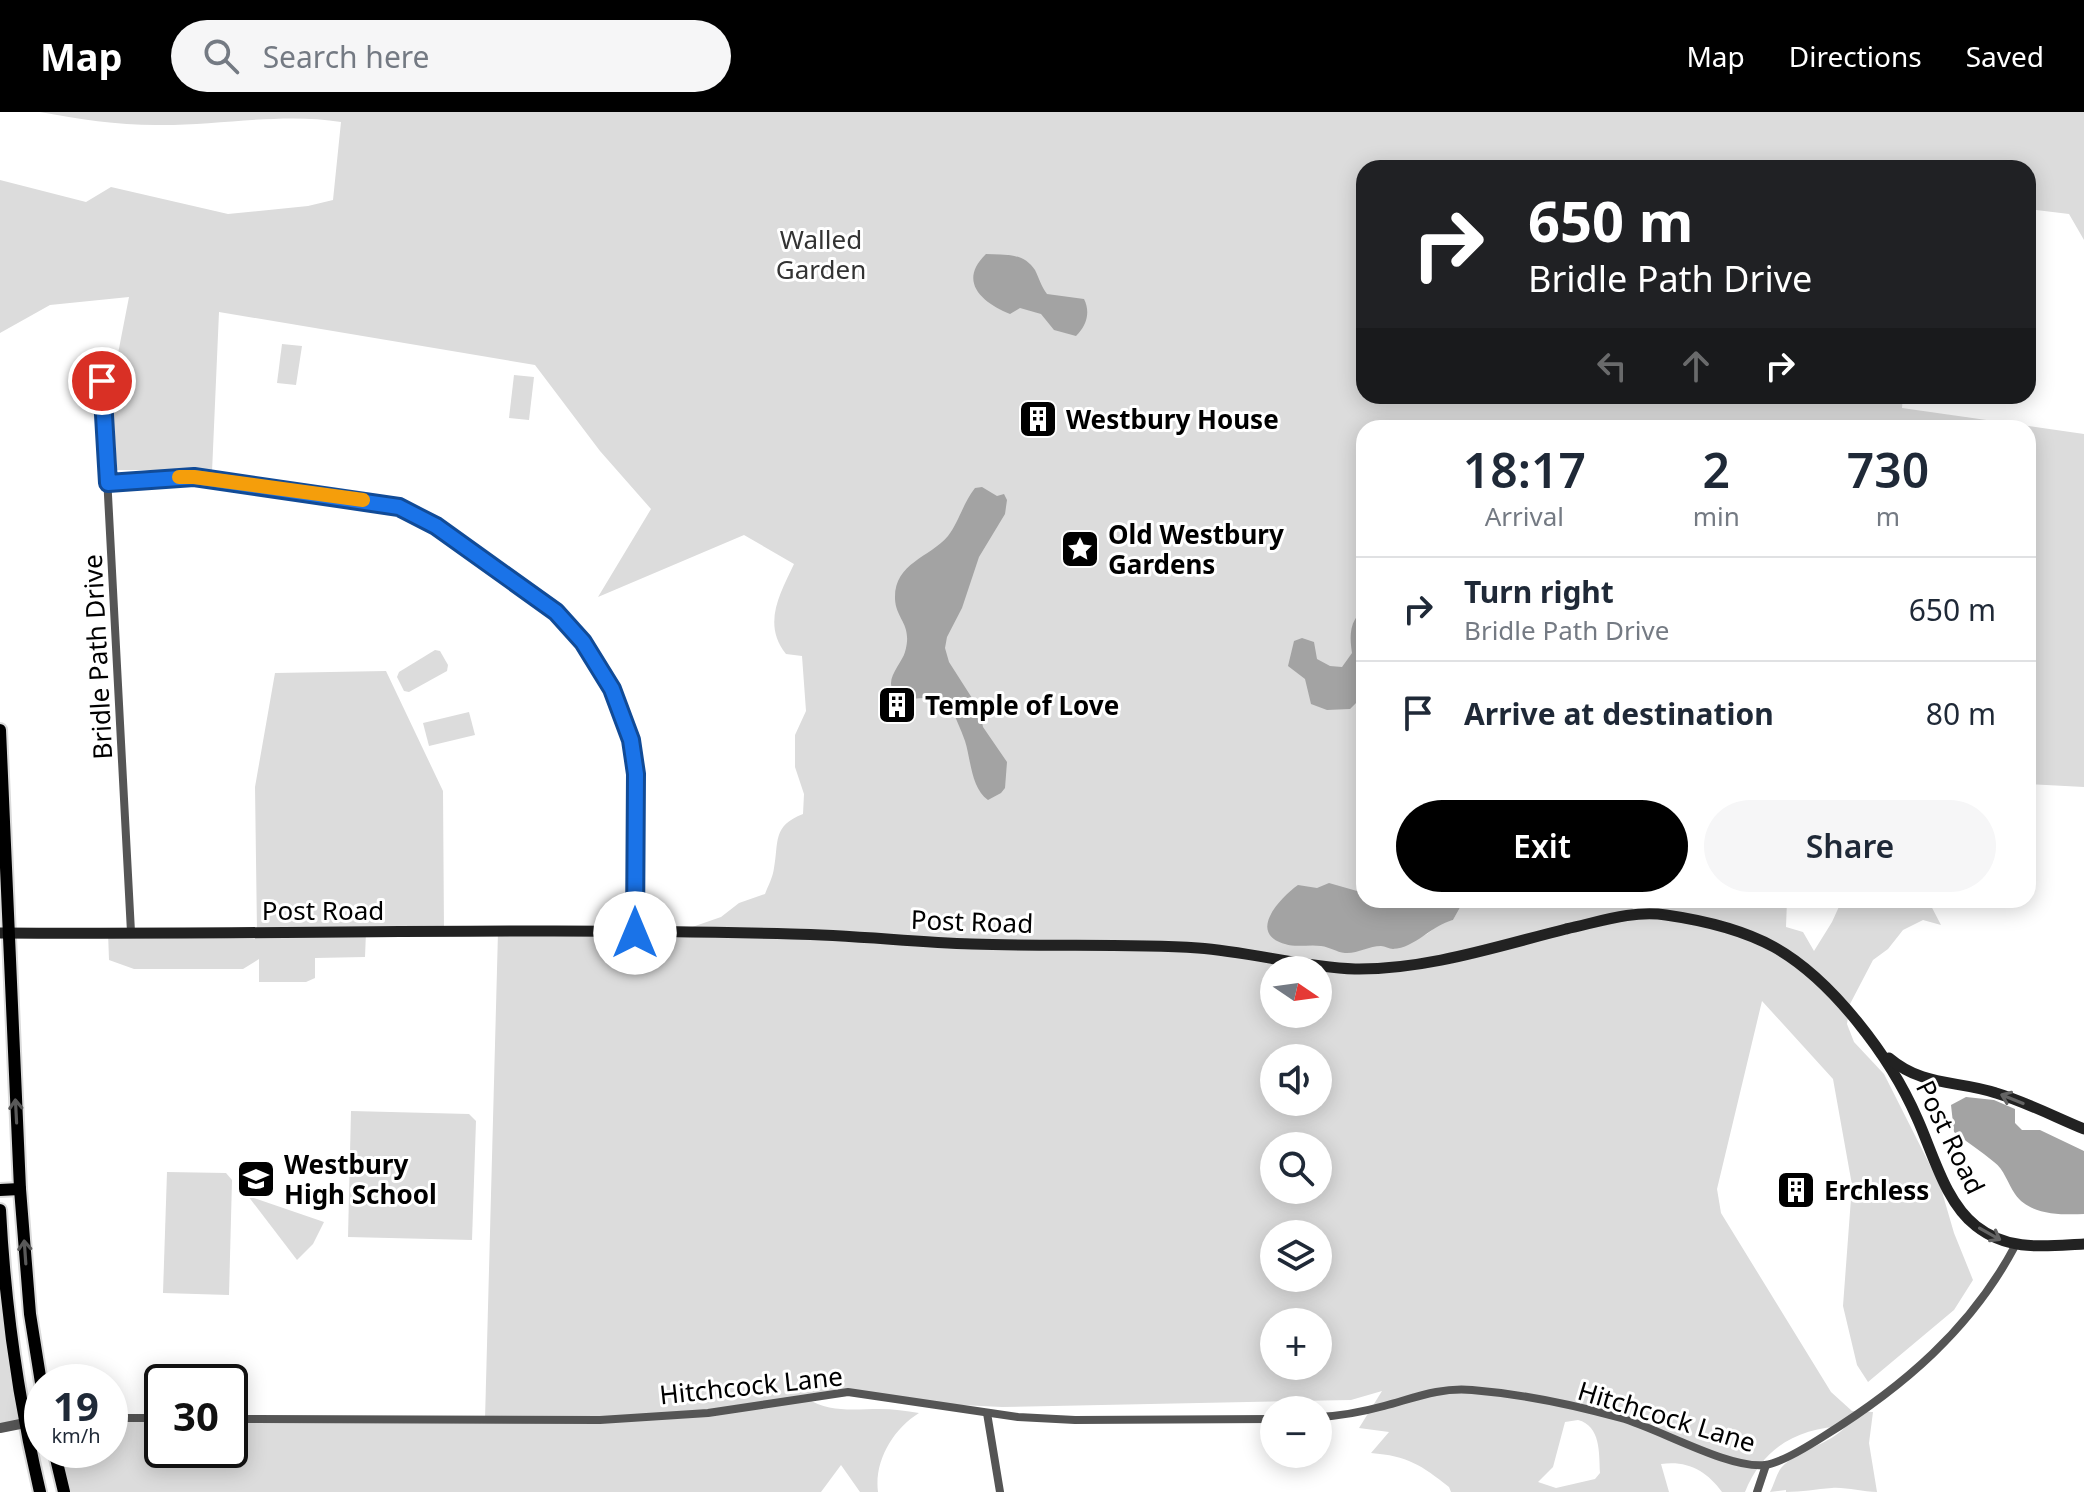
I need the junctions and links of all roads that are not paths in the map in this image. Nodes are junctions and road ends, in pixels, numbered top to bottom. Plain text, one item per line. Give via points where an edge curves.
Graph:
1 (102, 381) dead end
2 (108, 483) junction
3 (0, 730) edge
4 (131, 932) junction
5 (4, 933) edge
6 (635, 933) junction
7 (1880, 1050) junction
8 (1921, 1078) junction
9 (1909, 1097) junction
10 (2084, 1129) edge
11 (20, 1189) junction
12 (0, 1190) edge
13 (0, 1210) edge
14 (2084, 1244) edge
15 (2015, 1246) junction
16 (2, 1273) edge
17 (38, 1364) edge
18 (24, 1375) edge
19 (987, 1413) junction
20 (1332, 1415) edge
21 (248, 1419) edge
22 (1260, 1419) edge
23 (24, 1423) edge
24 (0, 1428) edge
25 (1766, 1465) junction
26 (38, 1468) edge
27 (58, 1468) edge
28 (40, 1492) edge
29 (64, 1492) edge
30 (1000, 1492) edge
31 (1757, 1492) edge

1 - 2 street, Bridle Path Drive
2 - 4 street, Bridle Path Drive
2 - 6 street via 194,477 399,507 436,526 556,612 583,642 612,689 631,740 636,774
3 - 5 main road
4 - 5 main road, Post Road
4 - 6 main road, Post Road
11 -> 5 main road
6 - 7 main road, Post Road via 1202,948 1373,969 1463,954 1620,916 1670,916 1744,935 1791,957
7 - 8 main road, Post Road
7 - 9 main road, Post Road
8 - 9 main road via 1911,1085
10 -> 8 main road, Post Road via 1997,1093
9 -> 15 main road, Post Road via 1955,1203 1978,1228
11 - 12 main road
17 -> 11 main road
13 - 16 main road
14 - 15 main road, Post Road
15 - 25 street, Hitchcock Lane via 1968,1318 1914,1373 1806,1447
16 - 18 main road
19 - 21 street, Hitchcock Lane via 848,1392 708,1413 600,1420
19 - 22 street, Hitchcock Lane via 1075,1420
19 - 30 street
20 - 25 street, Hitchcock Lane via 1432,1391 1473,1390 1620,1418 1715,1455
23 - 24 street
25 - 31 street
26 - 28 main road
27 - 29 main road

